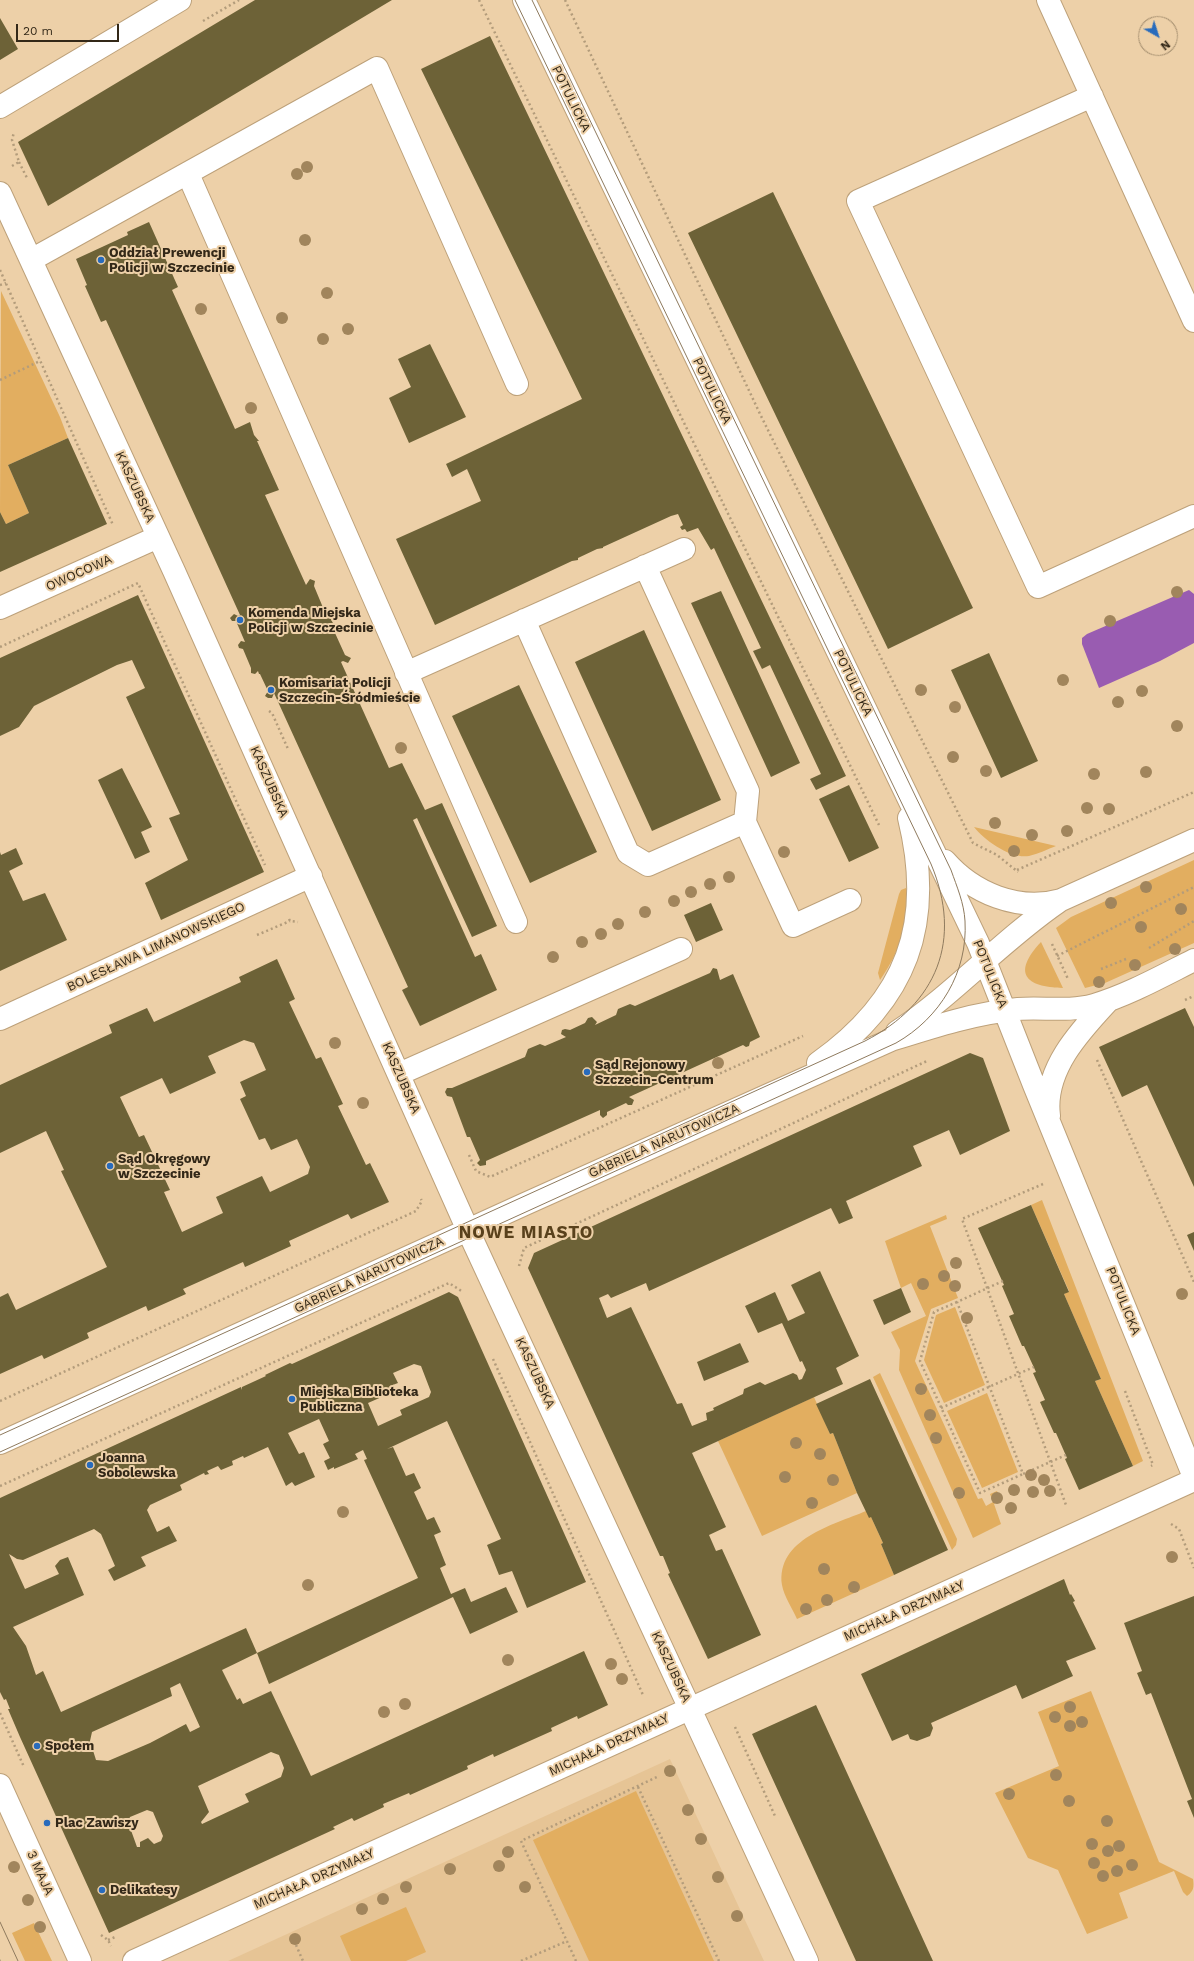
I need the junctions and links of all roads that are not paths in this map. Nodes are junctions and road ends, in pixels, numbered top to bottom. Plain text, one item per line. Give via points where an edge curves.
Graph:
1 (180, 0) edge
2 (524, 0) edge
3 (1048, 0) edge
4 (1092, 96) junction
5 (0, 108) edge
6 (188, 174) junction
7 (0, 193) edge
8 (31, 260) junction
9 (1194, 321) edge
10 (517, 384) dead end
11 (1194, 516) edge
12 (158, 537) junction
13 (684, 549) dead end
14 (645, 566) junction
15 (0, 608) edge
16 (524, 620) junction
17 (406, 673) junction
18 (900, 782) junction
19 (745, 822) junction
20 (927, 836) junction
21 (1194, 840) edge
22 (311, 876) junction
23 (850, 900) dead end
24 (1061, 900) junction
25 (516, 922) dead end
26 (682, 949) dead end
27 (1194, 960) edge
28 (986, 961) junction
29 (1110, 999) junction
30 (1004, 1011) junction
31 (0, 1019) edge
32 (870, 1049) junction
33 (399, 1074) junction
34 (777, 1090) junction
35 (1050, 1126) junction
36 (468, 1230) junction
37 (0, 1444) edge
38 (1194, 1478) edge
39 (690, 1708) junction
40 (0, 1785) edge
41 (80, 1961) edge
42 (134, 1961) edge
43 (807, 1961) edge

1 - 5 street
2 - 18 street, POTULICKA
3 - 4 street
4 - 9 street
4 - 11 street via 858,201 1038,587
6 - 8 street
6 - 10 street via 377,68
6 - 17 street
7 - 8 street, KASZUBSKA
8 - 12 street, KASZUBSKA
12 - 15 street, OWOCOWA
12 - 22 street, KASZUBSKA
13 - 14 street
14 - 16 street
14 - 19 street via 748,791
16 - 17 street
16 - 19 street via 628,853 648,865
17 - 25 street
18 - 20 street, POTULICKA
18 - 34 street, POTULICKA via 914,840 918,879 917,917 904,962 892,988 857,1031 832,1053
19 - 23 street via 793,926
20 - 24 street, GABRIELA NARUTOWICZA via 954,872 974,888 1024,903
20 - 28 street, POTULICKA
21 - 24 street, GABRIELA NARUTOWICZA
22 - 31 street, BOLESŁAWA LIMANOWSKIEGO
22 - 33 street, KASZUBSKA
24 - 28 street, GABRIELA NARUTOWICZA via 1025,926
26 - 33 street
27 - 29 street, GABRIELA NARUTOWICZA
28 - 30 street, POTULICKA
28 - 32 street, GABRIELA NARUTOWICZA via 927,1011
29 - 30 street, GABRIELA NARUTOWICZA via 1082,1007
29 - 35 street, POTULICKA via 1076,1037 1055,1076 1048,1107
30 - 32 street, GABRIELA NARUTOWICZA via 909,1034
30 - 35 street, POTULICKA
32 - 34 street, GABRIELA NARUTOWICZA
33 - 36 street, KASZUBSKA
34 - 36 street, GABRIELA NARUTOWICZA
35 - 38 street, POTULICKA
36 - 37 street, GABRIELA NARUTOWICZA
36 - 39 street, KASZUBSKA
38 - 39 street, MICHAŁA DRZYMAŁY
39 - 42 street, MICHAŁA DRZYMAŁY
39 - 43 street, KASZUBSKA
40 - 41 street, 3 MAJA

